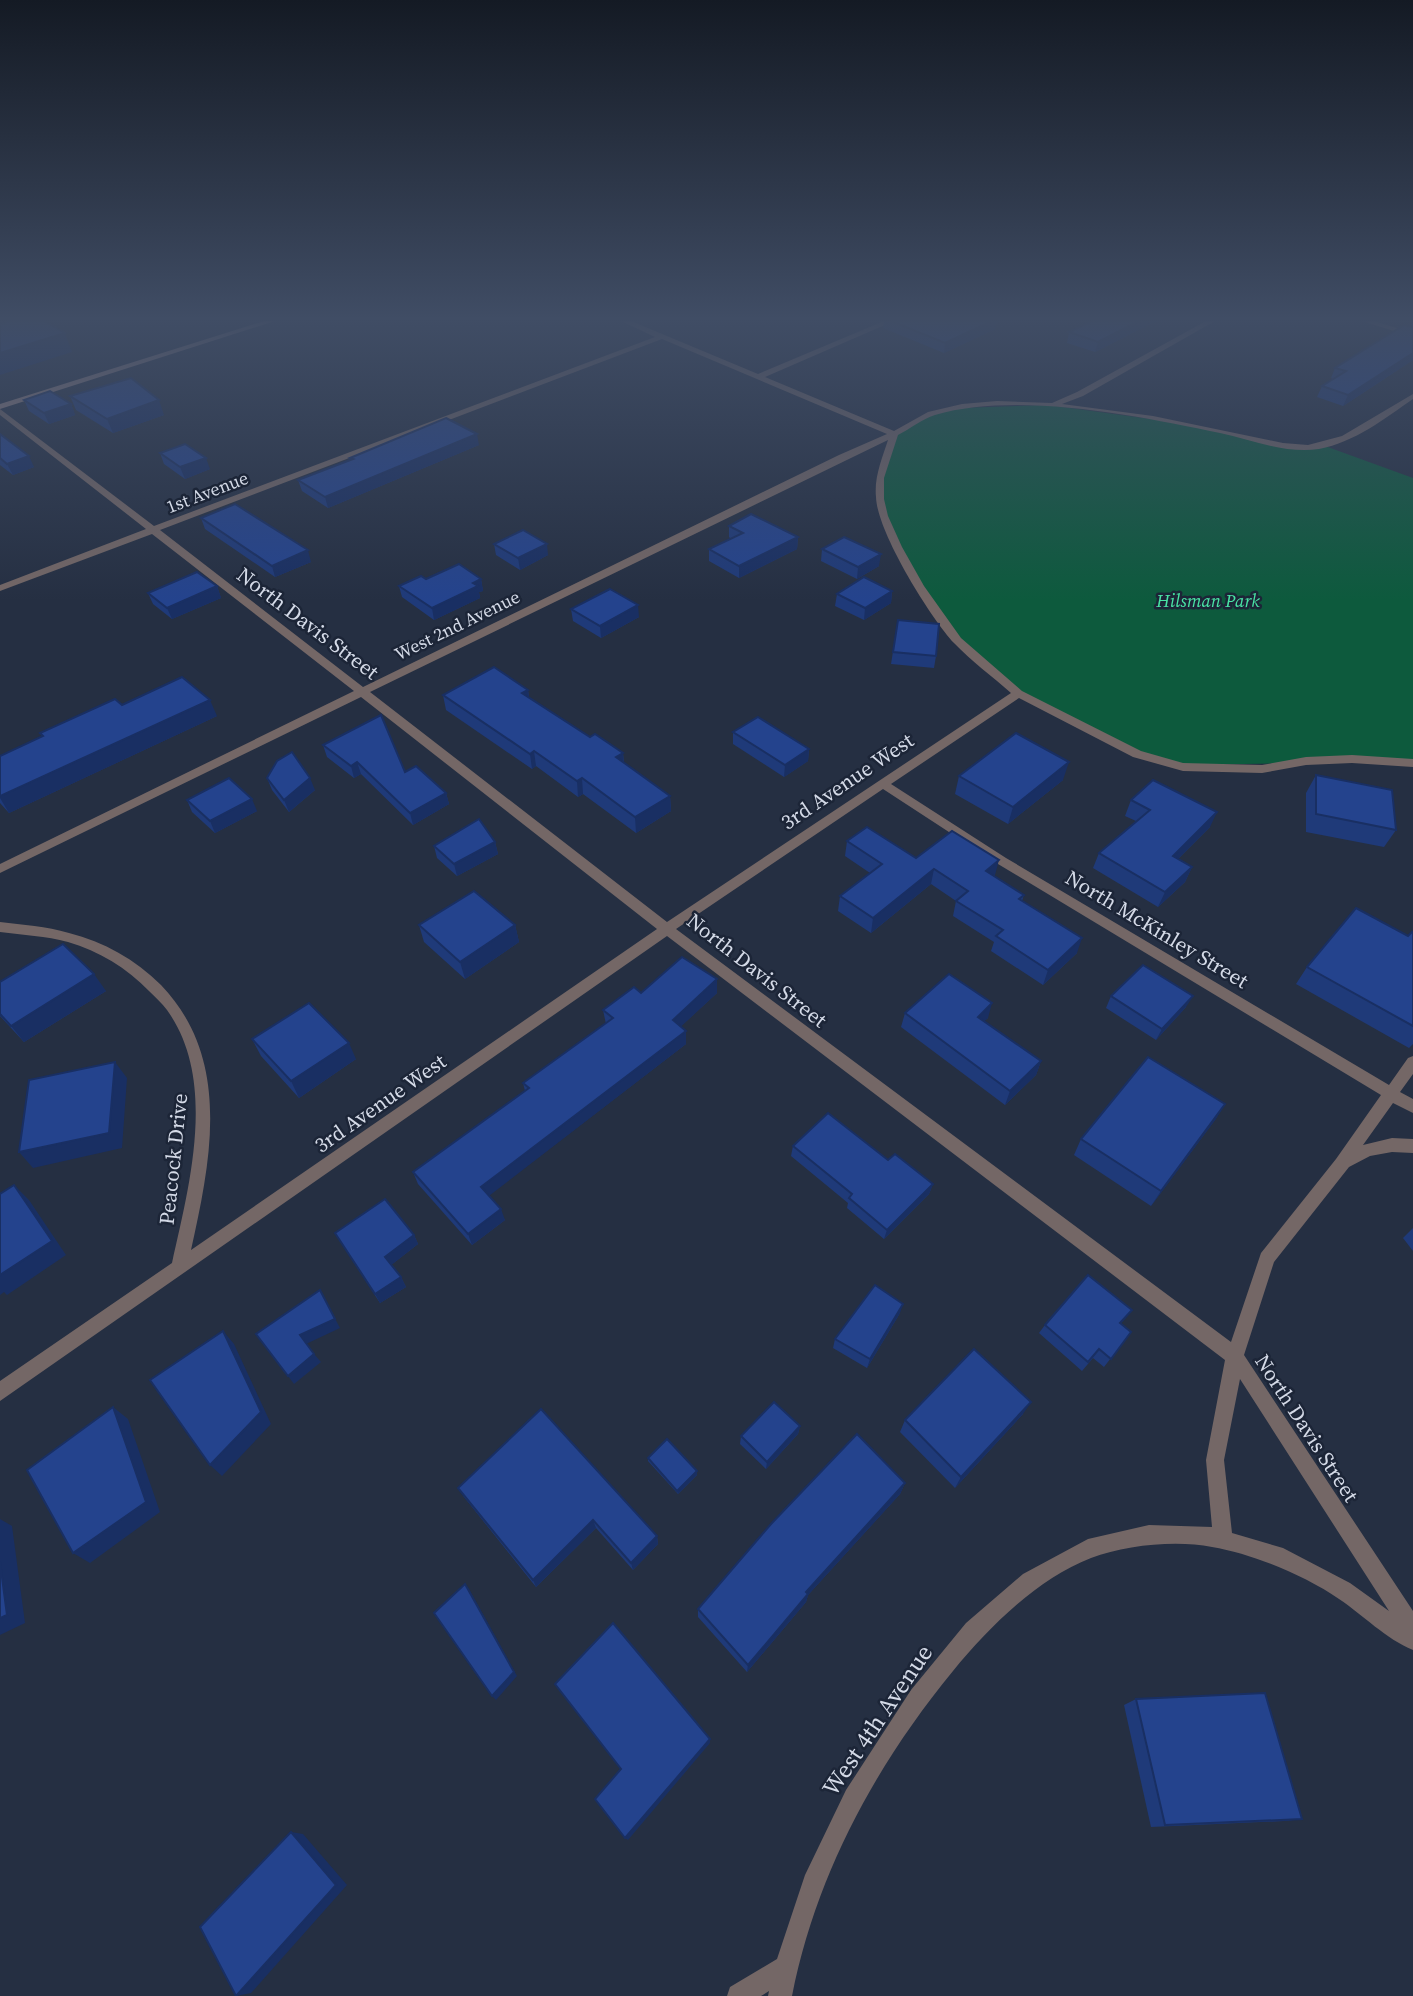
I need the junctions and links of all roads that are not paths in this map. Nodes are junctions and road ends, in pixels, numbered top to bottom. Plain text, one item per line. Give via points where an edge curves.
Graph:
1 (7, 414) edge
2 (457, 414) edge
3 (845, 414) edge
4 (934, 414) edge
5 (1122, 414) edge
6 (1385, 414) edge
7 (894, 434) junction
8 (153, 529) junction
9 (0, 588) edge
10 (362, 691) junction
11 (1018, 693) junction
12 (1413, 763) edge
13 (882, 783) junction
14 (0, 869) edge
15 (0, 927) edge
16 (668, 928) junction
17 (1413, 1062) edge
18 (1390, 1093) junction
19 (1413, 1107) edge
20 (1413, 1146) edge
21 (1343, 1162) junction
22 (178, 1267) junction
23 (1235, 1356) junction
24 (0, 1392) edge
25 (1223, 1539) junction
26 (1413, 1629) edge
27 (1413, 1640) edge
28 (786, 1968) junction
29 (739, 1996) edge
30 (780, 1996) edge

1 - 8 street, North Davis Street
2 - 8 street, 1st Avenue
3 - 7 street
4 - 7 street
5 - 6 street via 1316,447 1354,434
7 - 10 street, West 2nd Avenue
7 - 11 street via 880,478 880,499 897,547 957,640
8 - 9 street, 1st Avenue
8 - 10 street, North Davis Street
10 - 14 street, West 2nd Avenue
10 - 16 street, North Davis Street
11 - 12 street via 1137,754 1183,767 1262,769 1306,761 1352,760
11 - 13 street, 3rd Avenue West
13 - 16 street, 3rd Avenue West
13 - 18 street, North McKinley Street via 1002,861
15 - 22 street, Peacock Drive via 57,934 95,947 141,974 182,1016 194,1044 204,1108 194,1197
16 - 22 street, 3rd Avenue West
16 - 23 street, North Davis Street
17 - 18 street
18 - 19 street, North McKinley Street
18 - 21 street
20 - 21 street via 1367,1150
21 - 23 street via 1267,1258
22 - 24 street, 3rd Avenue West
23 - 25 street via 1215,1460
23 - 26 street, North Davis Street
25 - 27 street, West 4th Avenue via 1264,1550 1321,1575 1371,1606
25 - 28 street, West 4th Avenue via 1140,1535 1096,1545 1048,1567 1000,1602 944,1661 847,1808 821,1864
28 - 29 street
28 - 30 street, West 4th Avenue

